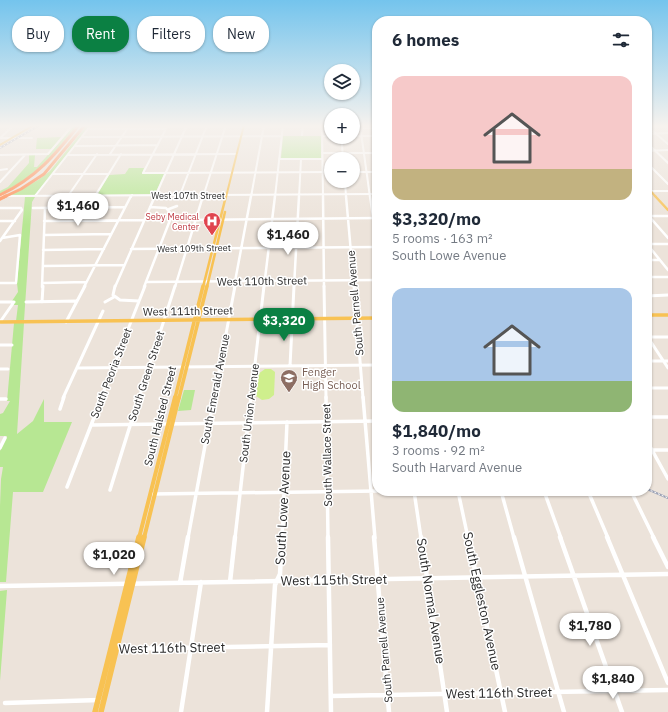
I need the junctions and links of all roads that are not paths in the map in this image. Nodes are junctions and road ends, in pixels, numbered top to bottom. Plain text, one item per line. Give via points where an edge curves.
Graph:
1 (22, 158) edge
2 (51, 158) edge
3 (57, 158) edge
4 (65, 158) edge
5 (94, 158) edge
6 (118, 158) edge
7 (151, 158) edge
8 (172, 158) edge
9 (194, 158) edge
10 (215, 158) edge
11 (237, 158) edge
12 (258, 158) edge
13 (365, 158) edge
14 (279, 159) joint
15 (301, 159) junction
16 (322, 159) joint
17 (652, 168) edge
18 (7, 169) dead end
19 (0, 170) edge
20 (278, 172) junction
21 (300, 172) junction
22 (322, 172) junction
23 (360, 172) edge
24 (366, 172) junction
25 (372, 172) edge
26 (166, 173) junction
27 (188, 173) junction
28 (210, 173) junction
29 (233, 173) junction
30 (255, 173) junction
31 (53, 174) junction
32 (83, 174) junction
33 (108, 174) junction
34 (0, 182) edge
35 (668, 184) edge
36 (346, 188) edge
37 (652, 191) edge
38 (668, 191) edge
39 (251, 194) junction
40 (275, 194) junction
41 (299, 194) junction
42 (323, 194) junction
43 (346, 194) junction
44 (370, 194) junction
45 (652, 194) edge
46 (132, 195) junction
47 (156, 195) junction
48 (180, 195) junction
49 (204, 195) junction
50 (228, 195) junction
51 (35, 196) junction
52 (68, 196) junction
53 (83, 196) junction
54 (95, 196) junction
55 (0, 197) edge
56 (177, 206) dead end
57 (125, 207) junction
58 (150, 207) junction
59 (0, 208) edge
60 (33, 208) dead end
61 (45, 208) junction
62 (76, 208) junction
63 (169, 209) junction
64 (372, 210) edge
65 (668, 210) edge
66 (652, 215) edge
67 (668, 216) edge
68 (348, 218) junction
69 (372, 218) edge
70 (247, 219) junction
71 (272, 219) junction
72 (298, 219) junction
73 (323, 219) junction
74 (119, 220) junction
75 (144, 220) junction
76 (184, 220) dead end
77 (196, 220) junction
78 (221, 220) junction
79 (652, 220) edge
80 (0, 221) edge
81 (15, 221) junction
82 (20, 221) dead end
83 (44, 221) junction
84 (111, 234) junction
85 (0, 235) edge
86 (4, 235) junction
87 (44, 235) junction
88 (668, 238) edge
89 (1, 239) edge
90 (652, 244) edge
91 (668, 244) edge
92 (372, 245) edge
93 (296, 247) junction
94 (324, 247) junction
95 (350, 247) junction
96 (186, 248) junction
97 (214, 248) junction
98 (241, 248) junction
99 (269, 248) junction
100 (104, 249) junction
101 (131, 249) junction
102 (159, 249) junction
103 (43, 250) junction
104 (652, 250) edge
105 (652, 260) edge
106 (660, 260) junction
107 (124, 264) junction
108 (95, 265) junction
109 (43, 266) junction
110 (668, 270) edge
111 (652, 277) edge
112 (668, 277) edge
113 (294, 280) junction
114 (324, 280) junction
115 (353, 280) junction
116 (372, 280) edge
117 (206, 281) junction
118 (235, 281) junction
119 (265, 281) junction
120 (86, 282) junction
121 (146, 282) junction
122 (176, 282) junction
123 (0, 283) edge
124 (42, 283) junction
125 (668, 295) edge
126 (652, 296) edge
127 (114, 297) junction
128 (76, 301) junction
129 (139, 301) junction
130 (0, 302) edge
131 (26, 302) dead end
132 (42, 302) junction
133 (105, 302) dead end
134 (103, 311) dead end
135 (652, 316) edge
136 (668, 316) edge
137 (372, 318) edge
138 (292, 319) junction
139 (325, 319) junction
140 (356, 319) junction
141 (196, 320) junction
142 (228, 320) junction
143 (260, 320) junction
144 (98, 321) junction
145 (131, 321) junction
146 (163, 321) junction
147 (0, 322) edge
148 (66, 322) junction
149 (652, 337) edge
150 (668, 337) edge
151 (652, 343) edge
152 (12, 344) dead end
153 (0, 345) edge
154 (666, 361) edge
155 (652, 362) edge
156 (325, 365) junction
157 (360, 365) junction
158 (372, 365) edge
159 (219, 366) junction
160 (255, 366) junction
161 (290, 366) junction
162 (149, 367) junction
163 (184, 367) junction
164 (77, 368) junction
165 (113, 368) junction
166 (668, 368) edge
167 (0, 369) edge
168 (8, 369) dead end
169 (652, 388) edge
170 (668, 388) edge
171 (6, 399) dead end
172 (0, 400) edge
173 (60, 409) dead end
174 (668, 417) edge
175 (652, 418) edge
176 (326, 421) junction
177 (365, 421) junction
178 (372, 421) edge
179 (248, 422) junction
180 (287, 422) junction
181 (209, 423) junction
182 (131, 424) junction
183 (170, 424) junction
184 (91, 425) junction
185 (5, 438) dead end
186 (0, 448) edge
187 (652, 450) joint
188 (668, 450) edge
189 (668, 479) edge
190 (67, 487) dead end
191 (110, 490) dead end
192 (327, 491) junction
193 (371, 491) junction
194 (284, 492) junction
195 (196, 493) junction
196 (240, 493) junction
197 (152, 494) junction
198 (415, 496) edge
199 (459, 496) edge
200 (502, 496) edge
201 (546, 496) edge
202 (590, 496) edge
203 (633, 496) edge
204 (668, 567) edge
205 (668, 574) edge
206 (623, 575) junction
207 (575, 576) junction
208 (526, 577) junction
209 (428, 578) junction
210 (476, 578) junction
211 (378, 579) junction
212 (329, 580) junction
213 (276, 581) junction
214 (201, 582) junction
215 (230, 582) junction
216 (180, 583) junction
217 (130, 584) junction
218 (0, 586) edge
219 (330, 645) junction
220 (271, 646) junction
221 (191, 648) junction
222 (113, 649) junction
223 (668, 683) edge
224 (668, 690) edge
225 (615, 691) junction
226 (558, 692) junction
227 (501, 693) junction
228 (445, 694) junction
229 (388, 695) junction
230 (330, 696) junction
231 (101, 700) junction
232 (5, 703) dead end
233 (95, 712) edge
234 (101, 712) edge
235 (181, 712) edge
236 (267, 712) edge
237 (331, 712) edge
238 (389, 712) edge
239 (447, 712) edge
240 (505, 712) edge
241 (564, 712) edge
242 (622, 712) edge

1 - 34 street
2 - 55 highway via 40,171
3 - 55 highway via 44,174 21,189
4 - 31 street
5 - 32 street
6 - 33 street
7 - 26 street via 143,174
8 - 26 street
9 - 27 street
10 - 28 street, South Green Street
11 - 29 main road, South Halsted Street
12 - 30 street, South Emerald Avenue
13 - 24 street
14 - 15 street
14 - 20 street, South Union Avenue
15 - 16 street
15 - 21 street
16 - 22 street, South Wallace Street
17 - 35 street
18 - 19 street
20 - 21 street
20 - 30 street
20 - 40 street, South Union Avenue
21 - 22 street
21 - 41 street
22 - 42 street, South Wallace Street
23 - 24 street
24 - 25 street
24 - 44 street
26 - 27 street
26 - 47 street
27 - 28 street
27 - 48 street
28 - 29 street
28 - 49 street, South Green Street
29 - 30 street
29 - 50 main road, South Halsted Street
30 - 39 street, South Emerald Avenue
31 - 32 street
31 - 51 street
32 - 33 street
32 - 52 street
33 - 54 street
36 - 43 street, South Parnell Avenue
37 - 38 street
39 - 40 street, West 107th Street
39 - 50 street, West 107th Street
39 - 70 street, South Emerald Avenue
40 - 41 street, West 107th Street
40 - 71 street, South Union Avenue
41 - 42 street, West 107th Street
41 - 72 street
42 - 43 street, West 107th Street
42 - 73 street, South Wallace Street
43 - 44 street, West 107th Street
43 - 68 street, South Parnell Avenue
44 - 64 street
45 - 65 main road
46 - 47 street, West 107th Street
46 - 54 street, West 107th Street
46 - 57 street
47 - 48 street, West 107th Street
47 - 58 street
48 - 49 street, West 107th Street
49 - 50 street, West 107th Street
49 - 77 street, South Green Street
50 - 78 main road, South Halsted Street
51 - 52 street, West 107th Street
51 - 55 street, West 107th Street
52 - 53 street, West 107th Street
53 - 54 street, West 107th Street
53 - 62 street
56 - 63 street
57 - 62 street
57 - 74 street
58 - 63 street
58 - 75 street
59 - 81 street via 22,209 22,213
60 - 61 street
61 - 62 street
61 - 83 street
63 - 102 street, South Peoria Street via 172,215
66 - 67 street
68 - 69 street
68 - 73 street
68 - 95 street, South Parnell Avenue
70 - 71 street
70 - 78 street
70 - 98 street, South Emerald Avenue
71 - 72 street
71 - 99 street, South Union Avenue
72 - 73 street
72 - 93 street
73 - 94 street, South Wallace Street
74 - 75 street
74 - 83 street
74 - 84 street
75 - 101 street
76 - 77 street
77 - 78 street
77 - 96 street, South Green Street
78 - 97 main road, South Halsted Street
79 - 88 street
80 - 81 street
81 - 82 street
81 - 86 street
83 - 87 street
84 - 87 street
84 - 100 street
85 - 86 street
86 - 89 street
87 - 103 street
89 - 123 street via 20,235 16,283
90 - 91 street
92 - 95 street, West 109th Street
93 - 94 street, West 109th Street
93 - 99 street, West 109th Street
93 - 113 street
94 - 95 street, West 109th Street
94 - 114 street, South Wallace Street
95 - 115 street, South Parnell Avenue
96 - 97 street, West 109th Street
96 - 102 street, West 109th Street
96 - 122 street, South Green Street
97 - 98 street, West 109th Street
97 - 117 main road, South Halsted Street
98 - 99 street, West 109th Street
98 - 118 street, South Emerald Avenue
99 - 119 street, South Union Avenue
100 - 103 street
100 - 108 street
101 - 102 street, West 109th Street
101 - 107 street
102 - 121 street, South Peoria Street
103 - 109 street
104 - 106 street
105 - 106 street
106 - 110 street
107 - 108 street
107 - 127 street via 113,290
108 - 109 street
108 - 120 street
109 - 124 street
111 - 112 street
113 - 114 street, West 110th Street
113 - 119 street, West 110th Street
113 - 138 street
114 - 115 street, West 110th Street
114 - 139 street, South Wallace Street
115 - 116 street, West 110th Street
115 - 140 street, South Parnell Avenue
117 - 118 street, West 110th Street
117 - 122 street, West 110th Street
117 - 141 main road, South Halsted Street
118 - 119 street, West 110th Street
118 - 142 street, South Emerald Avenue
119 - 143 street, South Union Avenue
120 - 124 street
120 - 128 street
121 - 122 street, West 110th Street
121 - 129 street, South Peoria Street
122 - 146 street, South Green Street
124 - 132 street
125 - 126 street
127 - 129 street
127 - 133 street
128 - 132 street
128 - 148 street
129 - 145 street, South Peoria Street
130 - 147 street via 14,302
131 - 132 street
134 - 144 street
135 - 136 main road
137 - 140 main road, West 111th Street
138 - 139 main road, West 111th Street
138 - 143 main road, West 111th Street
138 - 161 street
139 - 140 main road, West 111th Street
139 - 156 street, South Wallace Street
140 - 157 street, South Parnell Avenue
141 - 142 main road, West 111th Street
141 - 146 main road, West 111th Street
141 - 163 main road, South Halsted Street
142 - 143 main road, West 111th Street
142 - 159 street, South Emerald Avenue
143 - 160 street, South Union Avenue
144 - 145 main road, West 111th Street
144 - 148 main road, West 111th Street
144 - 164 street
145 - 146 main road, West 111th Street
145 - 165 street, South Peoria Street
146 - 162 street, South Green Street
147 - 148 main road, West 111th Street
149 - 150 street
151 - 154 street
152 - 153 street
154 - 155 street
154 - 166 street
156 - 157 street
156 - 161 street
156 - 176 street, South Wallace Street
157 - 158 street
157 - 177 street, South Parnell Avenue
159 - 160 street
159 - 163 street
159 - 181 street, South Emerald Avenue
160 - 161 street
160 - 179 street, South Union Avenue
162 - 163 street
162 - 165 street
162 - 182 street, South Green Street
163 - 183 main road, South Halsted Street
164 - 165 street
164 - 173 street
165 - 184 street, South Peoria Street
167 - 168 street
169 - 170 street
171 - 172 street
174 - 175 street
176 - 177 street
176 - 180 street
176 - 192 street, South Wallace Street
177 - 178 street
177 - 193 street, South Parnell Avenue
179 - 180 street
179 - 181 street
179 - 196 street, South Union Avenue
180 - 194 street, South Lowe Avenue
181 - 183 street
181 - 195 street, South Emerald Avenue
182 - 183 street
182 - 184 street
182 - 191 street, South Green Street
183 - 197 main road, South Halsted Street
184 - 190 street, South Peoria Street
185 - 186 street
187 - 188 street
187 - 189 street
192 - 193 street
192 - 194 street
192 - 212 street, South Wallace Street
193 - 211 street, South Parnell Avenue
194 - 196 street
194 - 213 street, South Lowe Avenue via 280,574
195 - 196 street
195 - 197 street
195 - 216 street, South Emerald Avenue
196 - 215 street, South Union Avenue
197 - 217 main road, South Halsted Street
198 - 209 street, South Normal Avenue
199 - 210 street, South Eggleston Avenue
200 - 208 street
201 - 207 street
202 - 206 street
203 - 204 street
205 - 206 street, West 115th Street
206 - 207 street, West 115th Street
206 - 223 street
207 - 208 street, West 115th Street
207 - 225 street
208 - 210 street, West 115th Street
208 - 226 street
209 - 210 street, West 115th Street
209 - 211 street, West 115th Street
209 - 228 street, South Normal Avenue
210 - 227 street, South Eggleston Avenue
211 - 212 street, West 115th Street
211 - 229 street, South Parnell Avenue
212 - 213 street, West 115th Street
212 - 219 street, South Wallace Street
213 - 215 street, West 115th Street
213 - 220 street, South Lowe Avenue
214 - 215 street, West 115th Street
214 - 216 street, West 115th Street
214 - 221 street
216 - 217 street, West 115th Street
217 - 218 street, West 115th Street
217 - 222 main road, South Halsted Street
219 - 220 street, West 116th Street
219 - 230 street, South Wallace Street
220 - 221 street, West 116th Street
220 - 236 street, South Lowe Avenue
221 - 222 street, West 116th Street
221 - 235 street
222 - 231 main road, South Halsted Street
224 - 225 street, West 116th Street
225 - 226 street, West 116th Street
225 - 242 street
226 - 227 street, West 116th Street
226 - 241 street
227 - 228 street, West 116th Street
227 - 240 street, South Eggleston Avenue
228 - 229 street, West 116th Street
228 - 239 street, South Normal Avenue
229 - 230 street, West 116th Street
229 - 238 street, South Parnell Avenue
230 - 237 street, South Wallace Street
231 - 232 street
231 - 233 main road, South Halsted Street
231 - 234 main road, South Halsted Street

